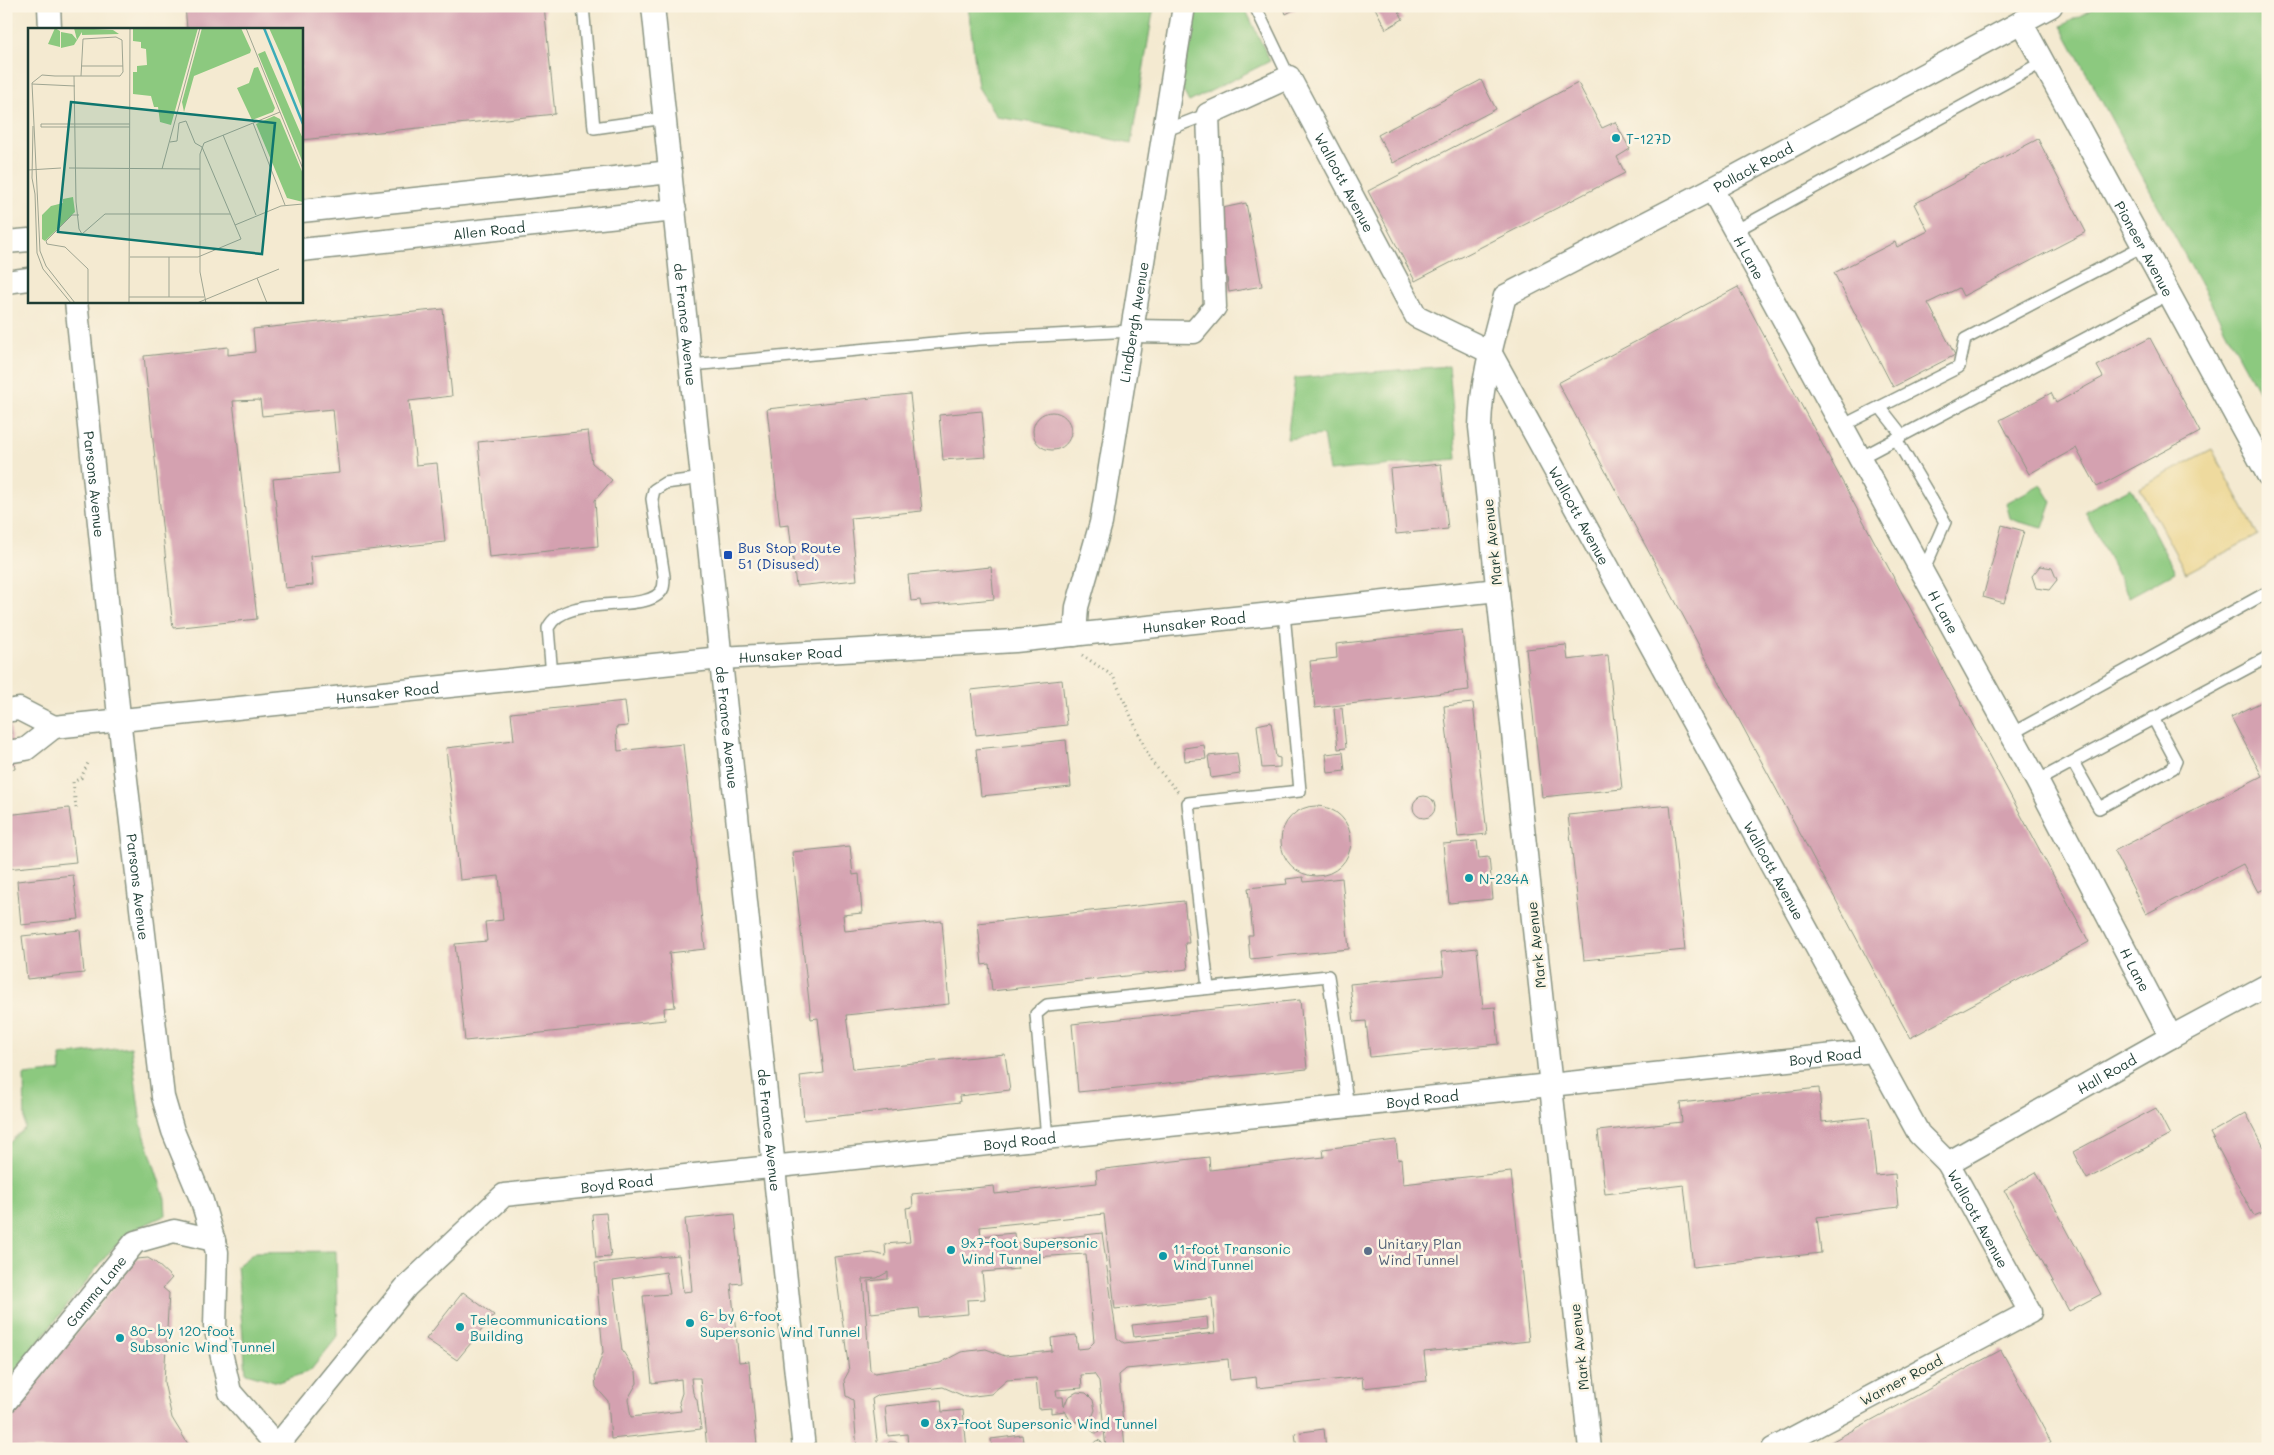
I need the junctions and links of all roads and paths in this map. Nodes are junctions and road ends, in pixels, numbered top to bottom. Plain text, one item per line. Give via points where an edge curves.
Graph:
1 (48, 6) edge
2 (583, 6) edge
3 (653, 6) edge
4 (1184, 6) edge
5 (1255, 6) edge
6 (2051, 6) edge
7 (2021, 22) junction
8 (50, 28) edge
9 (2043, 62) junction
10 (1289, 77) junction
11 (1208, 114) junction
12 (665, 118) junction
13 (1164, 131) junction
14 (671, 172) junction
15 (1712, 189) junction
16 (675, 210) junction
17 (302, 211) edge
18 (1735, 231) junction
19 (28, 240) edge
20 (6, 242) edge
21 (2144, 246) junction
22 (302, 250) edge
23 (28, 279) edge
24 (6, 282) edge
25 (2169, 294) junction
26 (76, 302) edge
27 (1132, 332) junction
28 (1490, 352) junction
29 (691, 365) junction
30 (1880, 407) junction
31 (1842, 426) junction
32 (1899, 437) junction
33 (1860, 458) junction
34 (2268, 475) edge
35 (702, 478) junction
36 (1923, 572) junction
37 (1498, 590) junction
38 (2268, 592) edge
39 (1284, 613) junction
40 (1075, 635) junction
41 (2268, 657) edge
42 (721, 658) junction
43 (552, 676) junction
44 (6, 711) edge
45 (2154, 718) junction
46 (120, 719) junction
47 (54, 727) junction
48 (2011, 734) junction
49 (13, 751) dead end
50 (2073, 762) junction
51 (88, 763) dead end
52 (2037, 781) junction
53 (1188, 803) junction
54 (76, 808) dead end
55 (2268, 985) edge
56 (1208, 988) junction
57 (2171, 1036) junction
58 (1873, 1051) junction
59 (1552, 1085) junction
60 (1348, 1106) junction
61 (1047, 1138) junction
62 (1948, 1163) junction
63 (773, 1167) junction
64 (214, 1240) junction
65 (2030, 1312) joint
66 (6, 1401) edge
67 (277, 1446) joint
68 (804, 1449) edge
69 (1590, 1449) edge
70 (1773, 1449) edge

1 - 8 street
2 - 12 lane via 594,128
3 - 12 street, de France Avenue
4 - 13 street, Lindbergh Avenue
5 - 10 lane
6 - 7 street, Pollack Road
7 - 9 street, Pioneer Avenue
7 - 15 street, Pollack Road
9 - 18 lane
9 - 21 street, Pioneer Avenue
10 - 11 street
10 - 28 street, Wallcott Avenue via 1416,316
11 - 13 lane
11 - 27 street via 1215,308 1194,332
12 - 14 street, de France Avenue
13 - 27 street, Lindbergh Avenue
14 - 16 street, de France Avenue
14 - 17 street
15 - 18 street, H Lane
15 - 28 street, Pollack Road via 1505,296
16 - 22 street, Allen Road
16 - 29 street, de France Avenue
18 - 31 street, H Lane
19 - 20 street
21 - 25 street, Pioneer Avenue
21 - 30 lane via 1965,339 1959,367
23 - 24 street
25 - 32 lane
25 - 34 street, Pioneer Avenue
26 - 46 street, Parsons Avenue
27 - 29 lane via 979,339
27 - 40 street, Lindbergh Avenue via 1101,523 1077,606
28 - 37 street, Mark Avenue via 1481,395 1480,427
28 - 58 street, Wallcott Avenue
29 - 35 street, de France Avenue
30 - 31 lane
30 - 32 lane
31 - 33 street, H Lane
32 - 33 lane
32 - 36 lane via 1946,522
33 - 36 street, H Lane
35 - 42 street, de France Avenue
35 - 43 lane via 665,483 654,490 652,499 663,588 646,600 592,606 558,616 548,628
36 - 48 street, H Lane
37 - 39 street, Hunsaker Road
37 - 59 street, Mark Avenue
38 - 48 lane
39 - 40 street, Hunsaker Road
39 - 53 lane via 1300,791
40 - 42 street, Hunsaker Road
40 - 53 path via 1083,657 1113,676 1151,761
41 - 45 lane
42 - 43 street, Hunsaker Road
42 - 63 street, de France Avenue
43 - 46 street, Hunsaker Road
44 - 47 street via 19,709
45 - 50 lane
45 - 50 lane via 2175,759 2175,766 2099,808
46 - 47 street, Hunsaker Road
46 - 64 street, Parsons Avenue via 163,1097
47 - 49 street via 26,749
48 - 52 street, H Lane
50 - 52 lane
51 - 54 path via 81,778 73,782
52 - 57 street, H Lane
53 - 56 lane
55 - 57 street, Hall Road
56 - 60 lane via 1328,976
56 - 61 lane via 1047,1005 1036,1014
57 - 62 street, Hall Road
58 - 59 street, Boyd Road
58 - 62 street, Wallcott Avenue via 1919,1134
59 - 60 street, Boyd Road
59 - 69 street, Mark Avenue
60 - 61 street, Boyd Road
61 - 63 street, Boyd Road
62 - 65 street, Wallcott Avenue
63 - 67 street, Boyd Road via 504,1196 406,1287
63 - 68 street, de France Avenue
64 - 66 street, Gamma Lane via 174,1232 135,1242
64 - 67 street, Parsons Avenue via 217,1252 216,1326 230,1392
65 - 70 street, Warner Road

